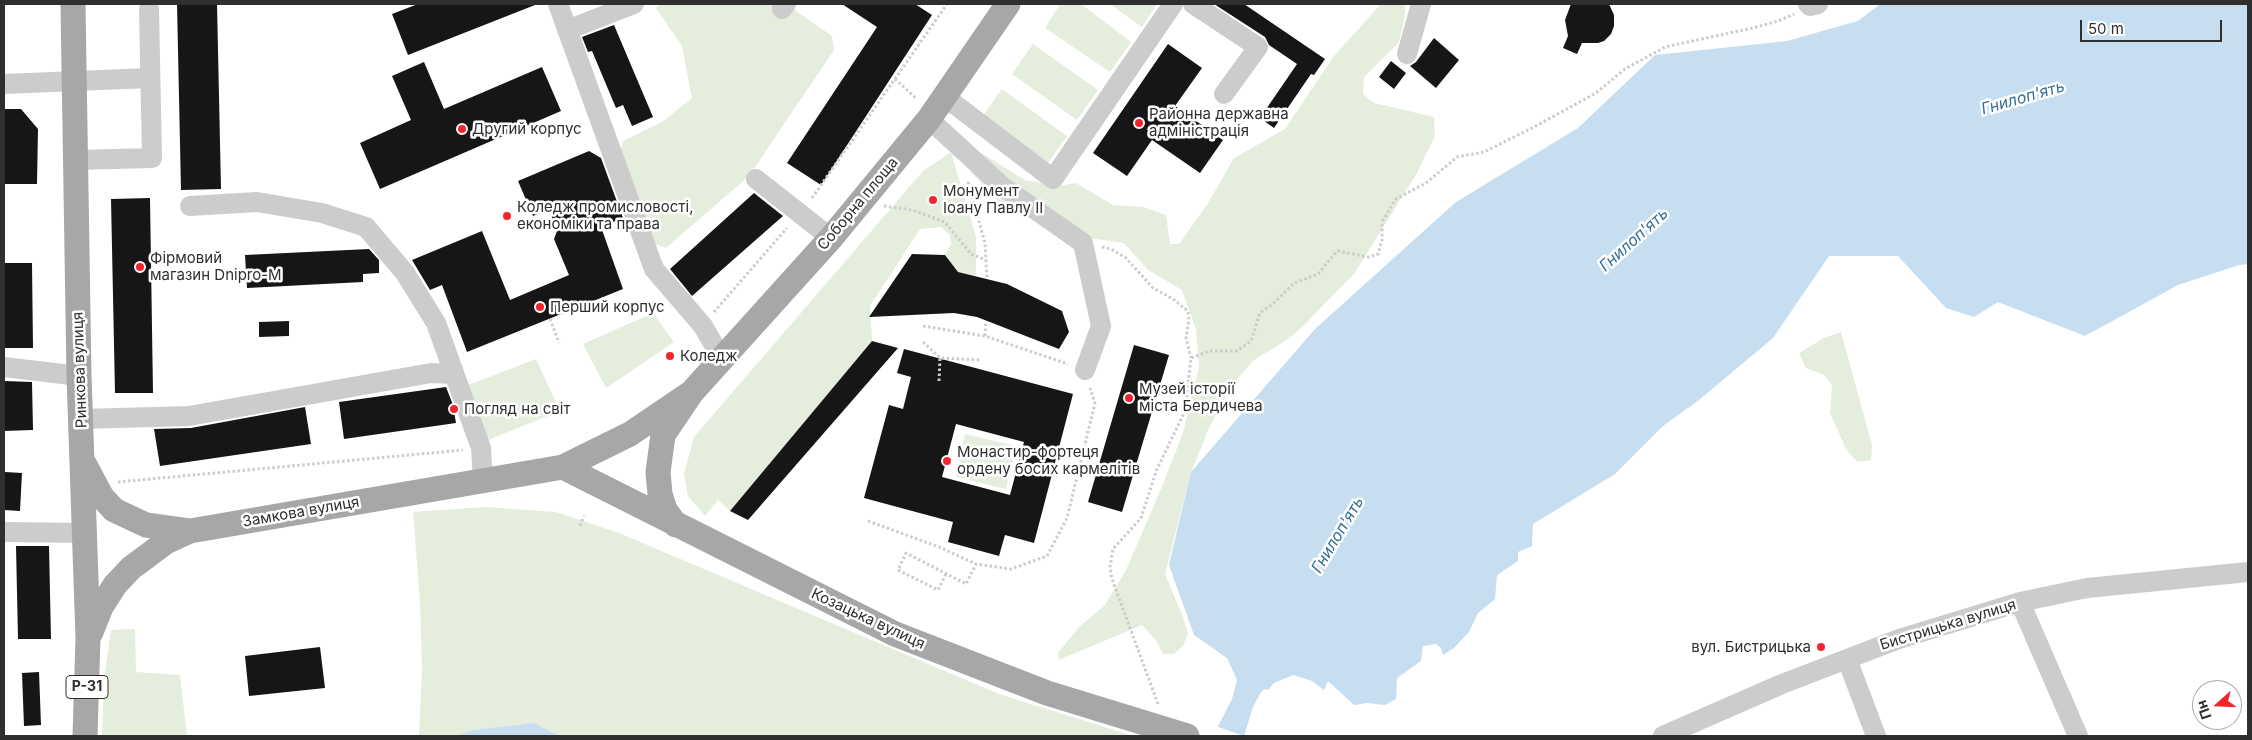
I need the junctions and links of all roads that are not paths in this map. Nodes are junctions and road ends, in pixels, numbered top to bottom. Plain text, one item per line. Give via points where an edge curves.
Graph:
1 (73, 4) edge
2 (558, 4) edge
3 (634, 4) edge
4 (1173, 4) edge
5 (1193, 4) edge
6 (1421, 4) edge
7 (1005, 5) edge
8 (149, 9) dead end
9 (567, 30) junction
10 (1406, 54) dead end
11 (150, 78) junction
12 (74, 82) junction
13 (4, 84) edge
14 (1224, 94) dead end
15 (945, 97) junction
16 (923, 110) junction
17 (75, 160) junction
18 (756, 179) dead end
19 (190, 206) dead end
20 (831, 238) junction
21 (722, 359) junction
22 (4, 367) edge
23 (1084, 370) road end
24 (454, 374) junction
25 (80, 376) junction
26 (692, 392) junction
27 (82, 419) junction
28 (83, 461) junction
29 (563, 467) junction
30 (482, 481) junction
31 (676, 525) junction
32 (190, 531) junction
33 (4, 532) edge
34 (85, 533) junction
35 (2248, 572) edge
36 (2020, 602) junction
37 (88, 638) junction
38 (1847, 659) junction
39 (1173, 726) edge
40 (86, 736) edge
41 (1663, 736) edge
42 (1876, 736) edge
43 (2078, 736) edge

1 - 12 main road, Ринкова вулиця
2 - 9 street
3 - 9 street
4 - 15 street via 1052,179
5 - 14 street via 1258,47
6 - 10 street
7 - 15 main road, Соборна площа
8 - 11 street
9 - 21 street via 654,269 703,326
11 - 12 street
11 - 17 street via 152,158
12 - 13 street
12 - 17 main road, Ринкова вулиця
15 - 16 main road, Соборна площа
16 - 20 main road, Соборна площа
16 - 23 street via 1003,187 1083,244 1101,326
17 - 25 main road, Ринкова вулиця
18 - 20 street
19 - 24 street via 257,202 322,213 366,227 405,273 436,323
20 - 21 main road, Соборна площа
21 - 26 main road, Соборна площа
22 - 25 street
24 - 27 street via 431,372 189,416
24 - 30 street via 480,448
25 - 27 main road, Ринкова вулиця
26 - 29 main road, Соборна площа via 630,434
26 - 31 main road, Соборна площа via 663,435 659,451 660,494 665,510
27 - 28 main road, Ринкова вулиця
28 - 32 main road via 94,484 114,510 146,525
28 - 34 main road, Ринкова вулиця
29 - 30 main road, Замкова вулиця
29 - 31 main road, Козацька вулиця
30 - 32 main road, Замкова вулиця
31 - 39 main road, Козацька вулиця via 895,634 1047,693
32 - 37 main road, Замкова вулиця via 166,542 131,568 102,607
33 - 34 street
34 - 37 main road, Ринкова вулиця
35 - 36 street, Бистрицька вулиця via 2087,588
36 - 38 street, Бистрицька вулиця via 1899,639
36 - 43 street
37 - 40 main road, Ринкова вулиця / Р-31
38 - 41 street, Бистрицька вулиця
38 - 42 street

